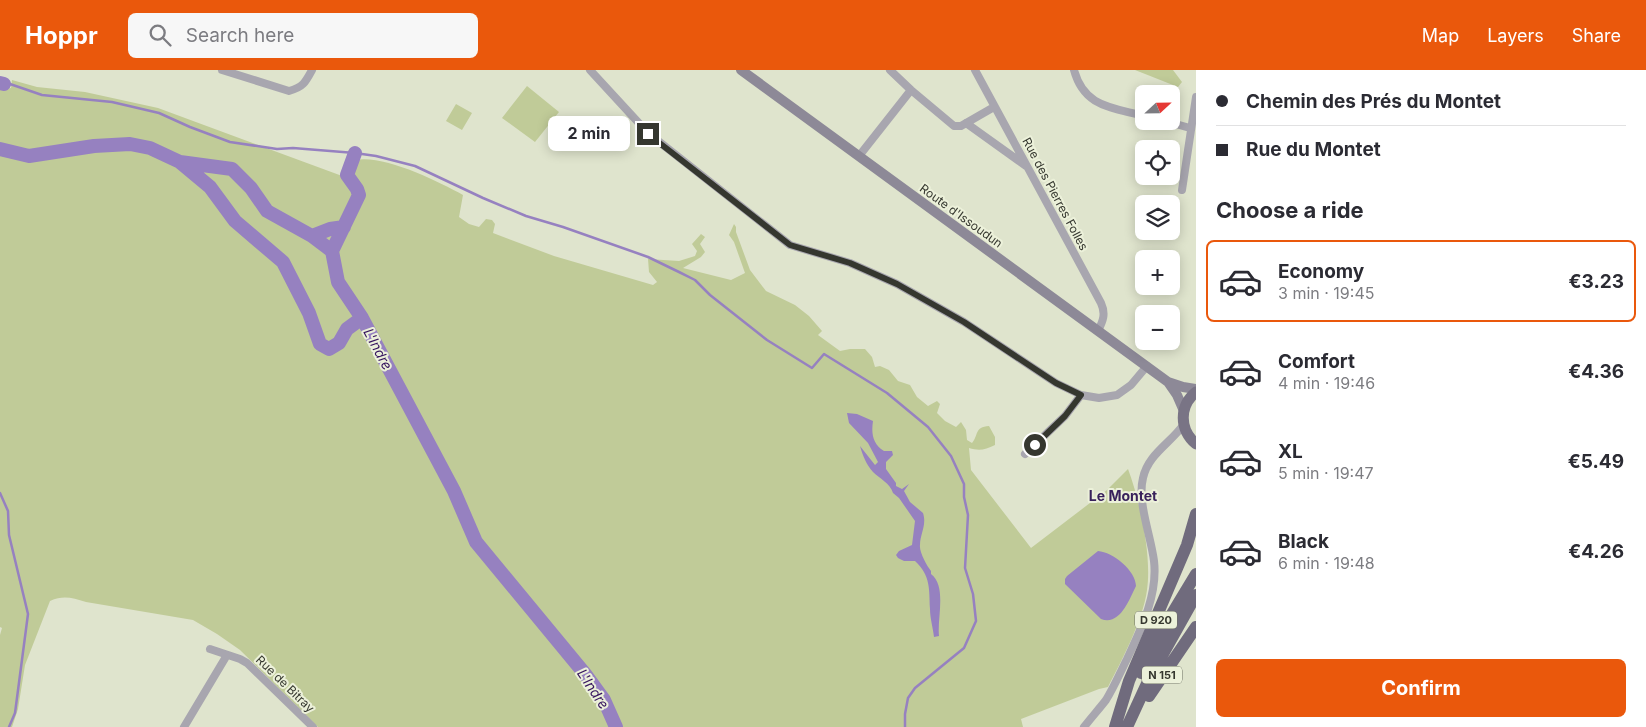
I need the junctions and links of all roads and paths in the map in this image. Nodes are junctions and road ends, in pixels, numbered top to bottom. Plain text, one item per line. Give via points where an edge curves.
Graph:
1 (222, 70) edge
2 (312, 70) edge
3 (590, 70) edge
4 (741, 70) edge
5 (890, 70) edge
6 (975, 70) edge
7 (1074, 70) edge
8 (911, 90) junction
9 (1196, 97) edge
10 (994, 107) junction
11 (1135, 114) edge
12 (966, 124) junction
13 (1180, 125) edge
14 (1190, 128) junction
15 (859, 156) junction
16 (1028, 168) junction
17 (1182, 190) dead end
18 (1098, 331) junction
19 (1147, 366) junction
20 (1164, 379) junction
21 (1196, 390) edge
22 (1081, 395) junction
23 (1184, 410) junction
24 (1184, 424) junction
25 (1195, 443) edge
26 (1165, 446) junction
27 (1025, 454) dead end
28 (1196, 514) edge
29 (1196, 574) edge
30 (1196, 595) edge
31 (1196, 627) edge
32 (210, 649) dead end
33 (227, 655) junction
34 (306, 719) junction
35 (184, 727) edge
36 (301, 727) edge
37 (313, 727) edge
38 (1084, 727) edge
39 (1115, 727) edge
40 (1127, 727) edge
41 (1133, 727) edge

1 - 2 street via 288,91 300,88
3 - 22 street via 648,134 790,245 850,263 897,284 964,322 1056,383
4 - 15 main road, Route d'Issoudun
5 - 8 street
6 - 10 street, Rue des Pierres Folles
7 - 11 street via 1078,84 1087,96 1099,104
8 - 12 street via 954,126
8 - 15 street
9 - 14 street
10 - 12 street
10 - 16 street, Rue des Pierres Folles
12 - 16 street
13 - 14 street
14 - 17 street
15 - 18 main road, Route d'Issoudun
16 - 18 street, Rue des Pierres Folles via 1101,303 1104,317
18 - 19 main road, Route d'Issoudun
19 - 20 main road, Route d'Issoudun
19 - 22 street via 1131,385 1117,395 1099,398
20 - 21 main road, Route d'Issoudun
20 - 23 main road, Route d'Issoudun
21 - 23 main road
22 - 27 street via 1065,416
23 - 24 main road
24 - 25 main road
24 - 26 street
25 - 26 street via 1180,440
26 - 38 street via 1148,466 1142,485 1154,564 1149,606 1115,686
28 - 39 highway, D 920 via 1187,545 1129,681
29 - 39 highway, D 920 via 1166,622
30 - 40 highway, D 920 via 1150,677
31 - 41 highway, N 151 via 1150,694
32 - 33 street, Rue de Bitray
33 - 34 street, Rue de Bitray via 247,663
33 - 35 street
34 - 36 street
34 - 37 street, Rue de Bitray

